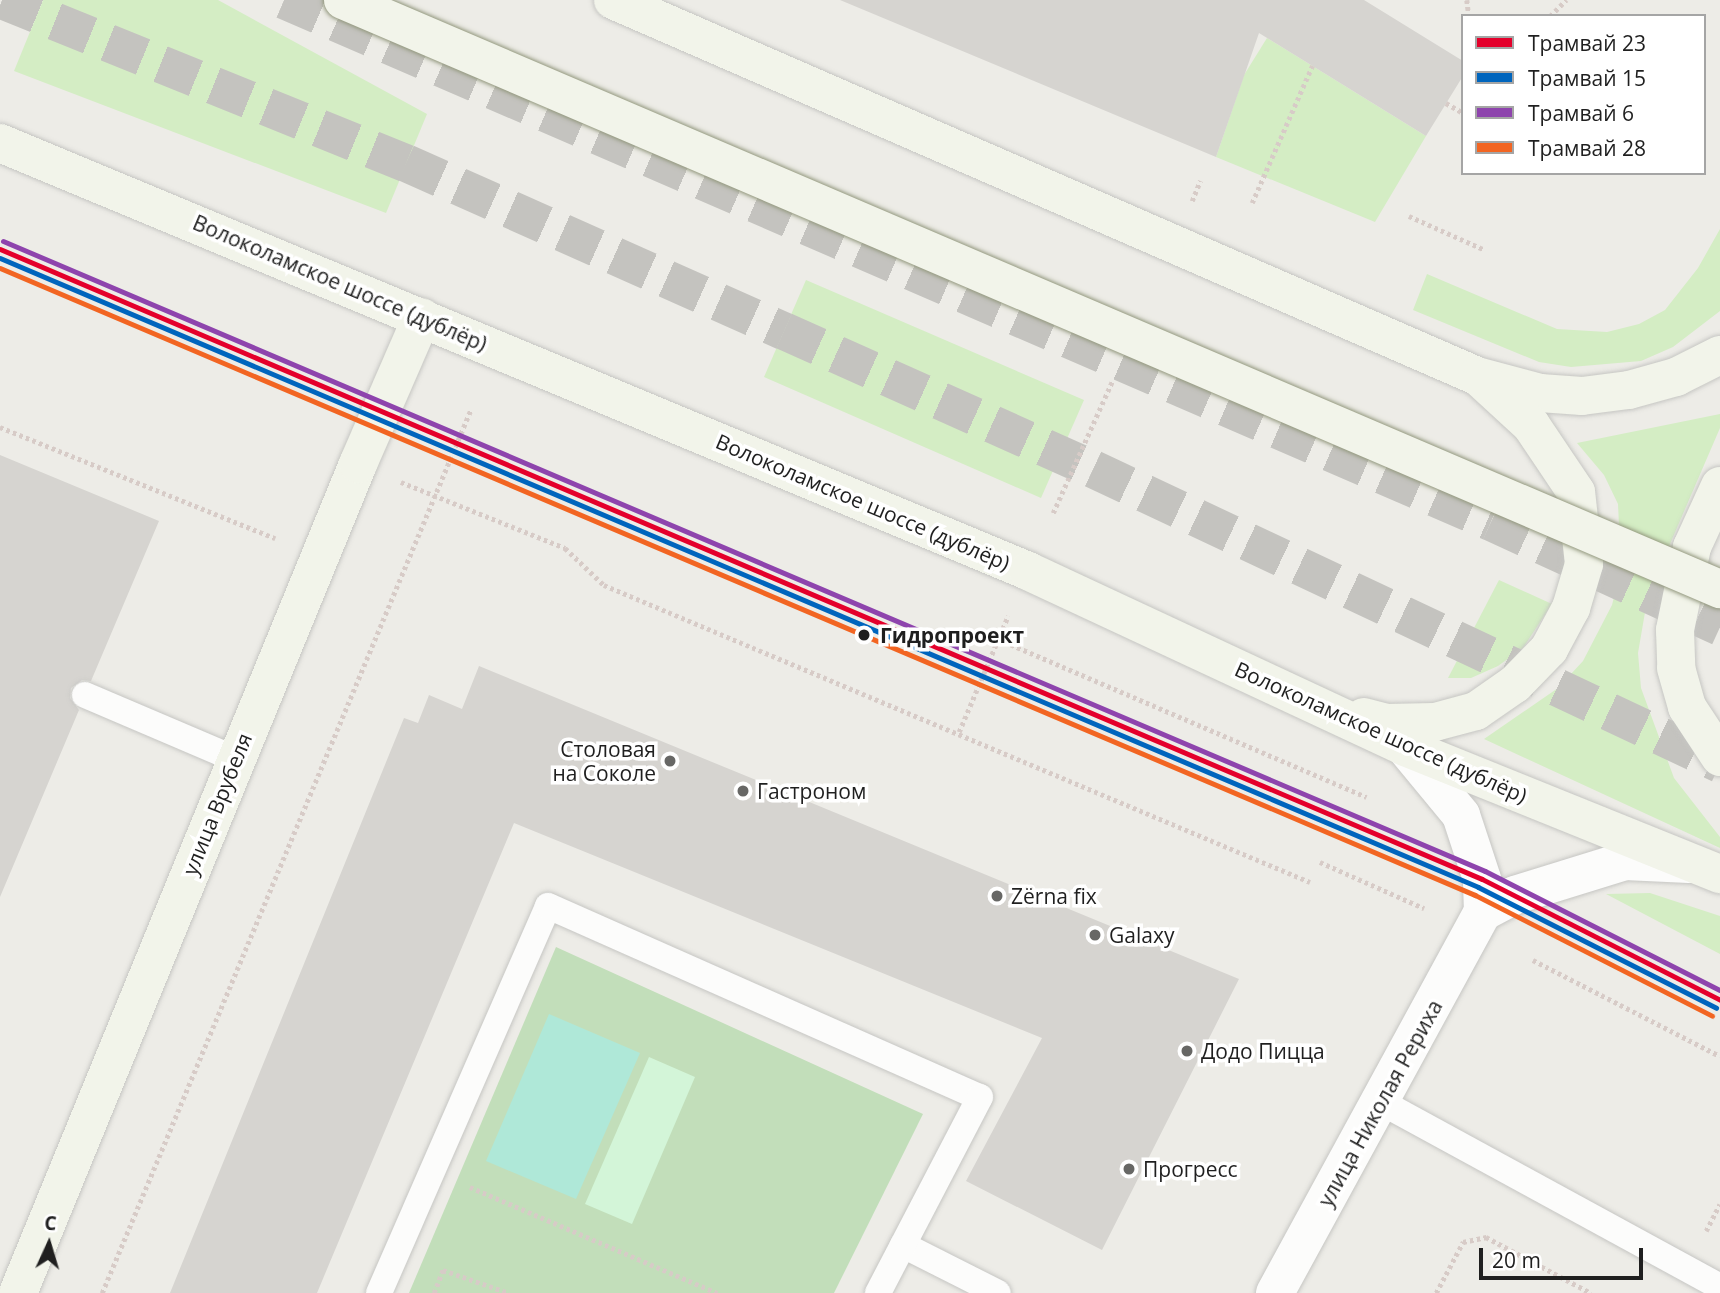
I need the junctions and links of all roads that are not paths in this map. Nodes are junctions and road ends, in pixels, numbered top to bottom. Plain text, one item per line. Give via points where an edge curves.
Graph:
1 (343, 0) edge
2 (613, 0) edge
3 (0, 143) edge
4 (422, 317) junction
5 (1720, 355) edge
6 (1477, 376) junction
7 (1720, 486) edge
8 (1720, 589) edge
9 (85, 695) dead end
10 (1317, 704) junction
11 (1405, 747) junction
12 (1720, 757) edge
13 (235, 759) junction
14 (1705, 869) edge
15 (1483, 912) junction
16 (1381, 1102) junction
17 (902, 1245) junction
18 (1720, 1287) edge
19 (18, 1293) edge
20 (379, 1293) edge
21 (878, 1293) edge
22 (998, 1293) edge
23 (1275, 1293) edge

1 - 8 main road, bridge
2 - 6 main road via 1175,240
3 - 4 main road, Волоколамское шоссе (дублёр)
4 - 10 main road, Волоколамское шоссе (дублёр) via 1028,571
4 - 13 main road, улица Врубеля
5 - 6 main road via 1676,377 1582,396 1540,393
6 - 10 main road via 1531,425 1576,492 1584,564 1571,608 1549,649 1516,684 1476,711 1435,722 1386,723
7 - 12 main road via 1692,547 1675,630 1676,668 1687,707
9 - 13 lane
10 - 11 main road, Волоколамское шоссе (дублёр)
11 - 14 main road, Волоколамское шоссе (дублёр)
11 - 15 street via 1461,816 1482,879
13 - 19 main road, улица Врубеля
14 - 15 street via 1625,861 1515,895
15 - 16 street, улица Николая Рериха
16 - 18 lane
16 - 23 street, улица Николая Рериха
17 - 20 lane via 980,1097 548,906
17 - 21 lane
17 - 22 lane

